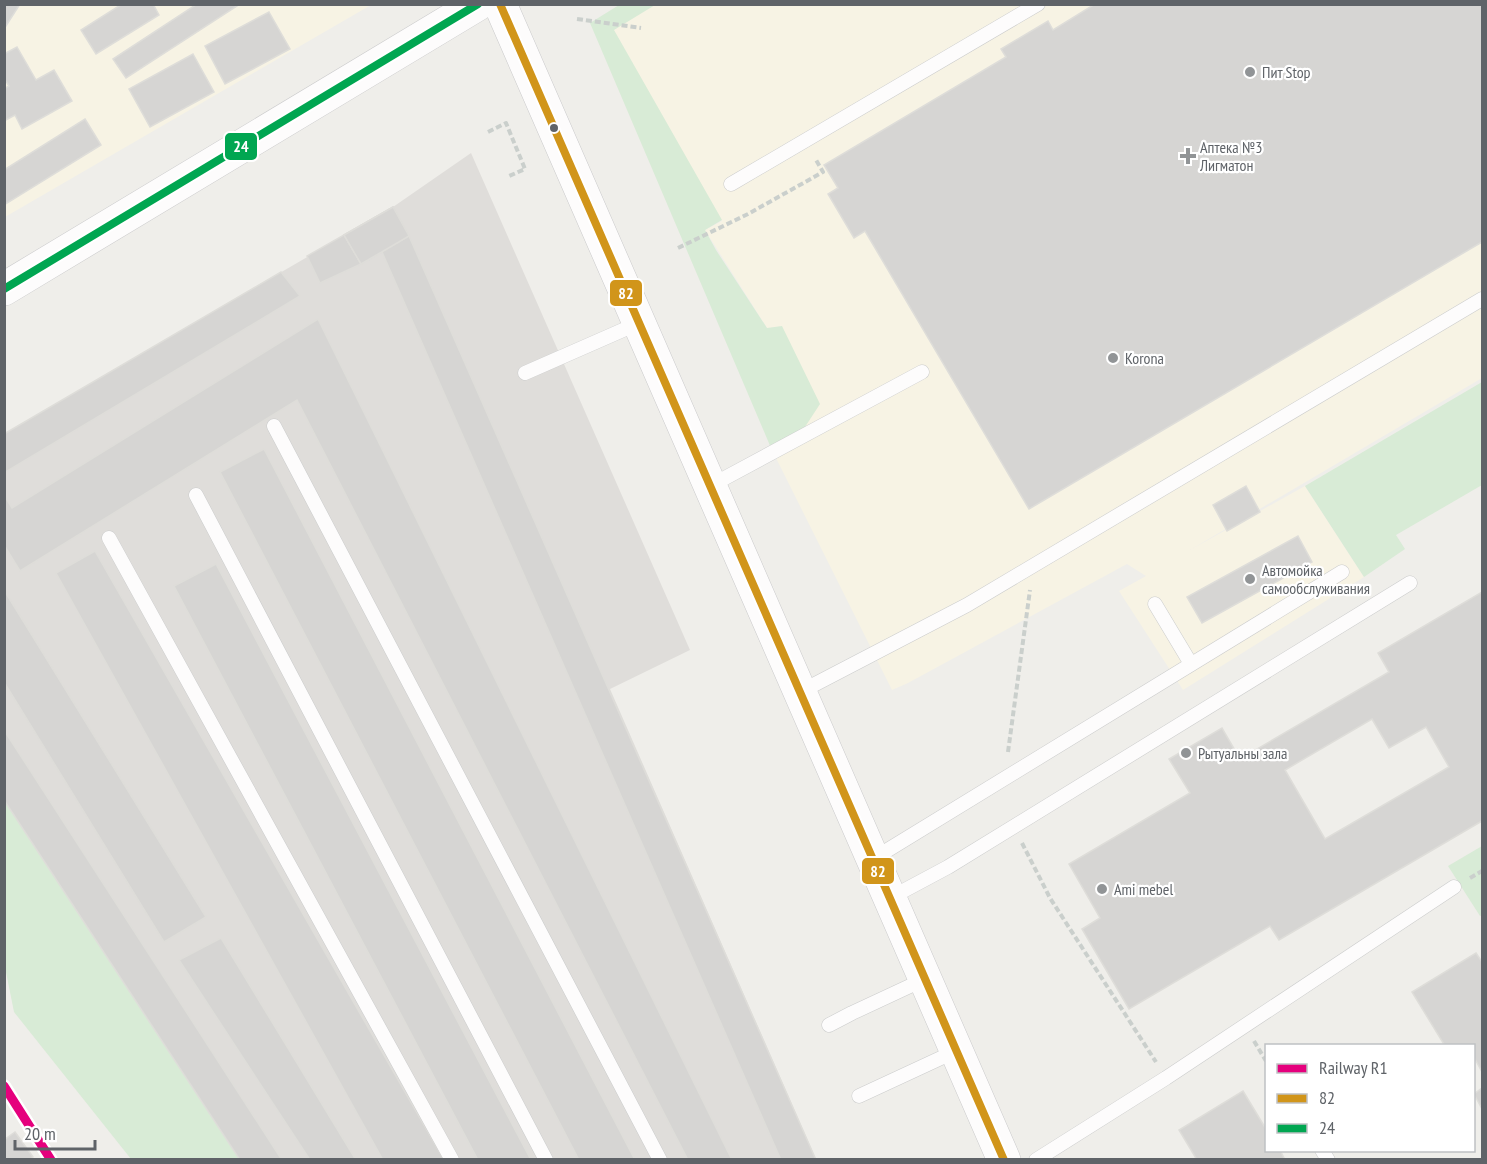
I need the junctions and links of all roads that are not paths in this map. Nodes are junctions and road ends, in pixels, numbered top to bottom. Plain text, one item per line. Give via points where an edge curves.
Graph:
1 (478, 4) edge
2 (500, 4) edge
3 (1038, 4) edge
4 (731, 184) dead end
5 (4, 289) edge
6 (1482, 300) edge
7 (639, 323) junction
8 (922, 372) dead end
9 (525, 373) dead end
10 (274, 426) dead end
11 (710, 486) junction
12 (196, 495) dead end
13 (109, 538) dead end
14 (1342, 572) dead end
15 (1410, 582) dead end
16 (1155, 604) dead end
17 (1191, 664) junction
18 (800, 692) junction
19 (873, 859) junction
20 (1454, 887) dead end
21 (890, 898) junction
22 (925, 979) junction
23 (829, 1025) dead end
24 (956, 1051) junction
25 (859, 1096) dead end
26 (452, 1160) edge
27 (546, 1160) edge
28 (660, 1160) edge
29 (1004, 1160) edge
30 (1036, 1160) edge

1 - 5 main road
2 - 7 main road
3 - 4 lane
6 - 18 lane via 967,605
7 - 9 lane
7 - 11 main road
8 - 11 lane
10 - 28 lane
11 - 18 main road
12 - 27 lane
13 - 26 lane
14 - 17 lane
15 - 21 lane via 948,867
16 - 17 lane
17 - 19 lane
18 - 19 main road
19 - 21 main road
20 - 30 lane
21 - 22 main road
22 - 23 lane
22 - 24 main road
24 - 25 lane
24 - 29 main road

